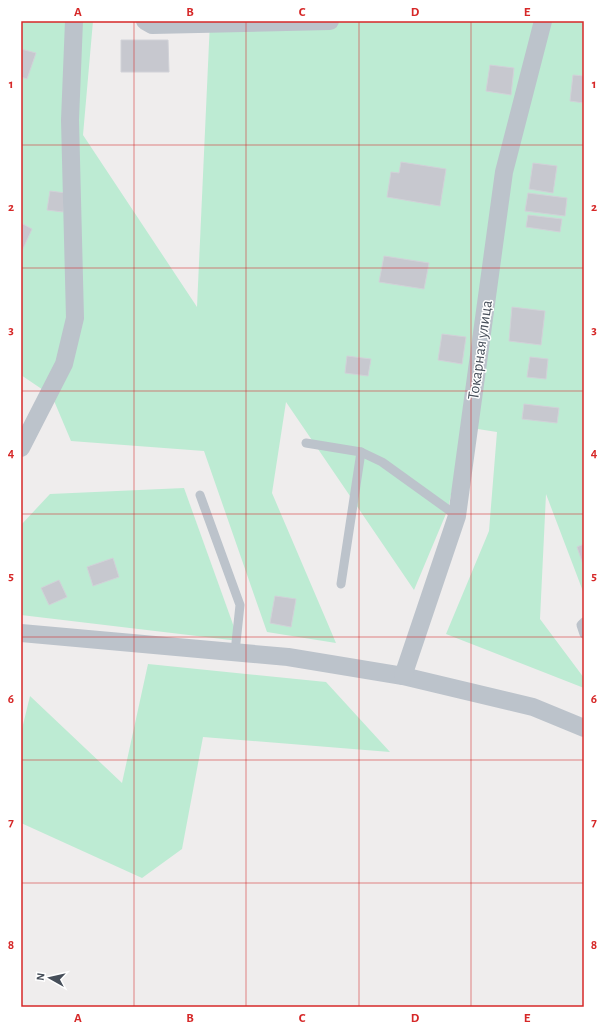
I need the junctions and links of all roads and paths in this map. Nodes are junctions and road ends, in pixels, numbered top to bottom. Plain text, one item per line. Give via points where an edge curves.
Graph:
1 (74, 21) edge
2 (145, 21) edge
3 (330, 21) edge
4 (543, 21) edge
5 (306, 443) dead end
6 (21, 448) edge
7 (360, 452) junction
8 (200, 495) dead end
9 (457, 516) junction
10 (341, 584) dead end
11 (584, 622) edge
12 (21, 632) edge
13 (584, 634) edge
14 (235, 652) junction
15 (404, 676) junction
16 (584, 728) edge

1 - 6 street via 70,120 75,318 64,364
2 - 3 street via 152,25
4 - 9 street, Токарная улица via 504,172
5 - 7 lane
7 - 9 lane via 382,462
7 - 10 lane
8 - 14 lane via 240,606
9 - 15 street, Токарная улица
11 - 13 lane via 581,625
12 - 14 street
14 - 15 street via 288,657
15 - 16 street via 533,707

